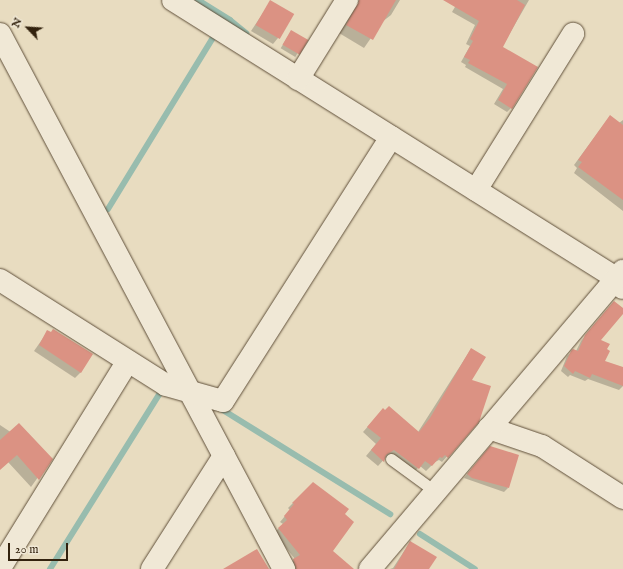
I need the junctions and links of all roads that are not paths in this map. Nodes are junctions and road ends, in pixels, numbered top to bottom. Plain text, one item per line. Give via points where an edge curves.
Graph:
1 (173, 0) edge
2 (347, 0) edge
3 (0, 34) edge
4 (573, 34) dead end
5 (298, 79) junction
6 (391, 137) junction
7 (476, 190) junction
8 (621, 279) edge
9 (0, 280) edge
10 (128, 361) junction
11 (191, 393) junction
12 (489, 428) junction
13 (224, 456) junction
14 (391, 459) dead end
15 (436, 492) junction
16 (623, 498) edge
17 (0, 568) edge
18 (152, 569) edge
19 (284, 569) edge
20 (370, 569) edge

1 - 5 street
2 - 5 street
3 - 11 street
4 - 7 street
5 - 6 street
6 - 7 street
6 - 11 street via 223,401
7 - 8 street
8 - 12 street
9 - 10 street
10 - 11 street via 166,385
10 - 17 street
11 - 13 street
12 - 15 street
12 - 16 street via 542,446
13 - 18 street
13 - 19 street
14 - 15 lane
15 - 20 street

